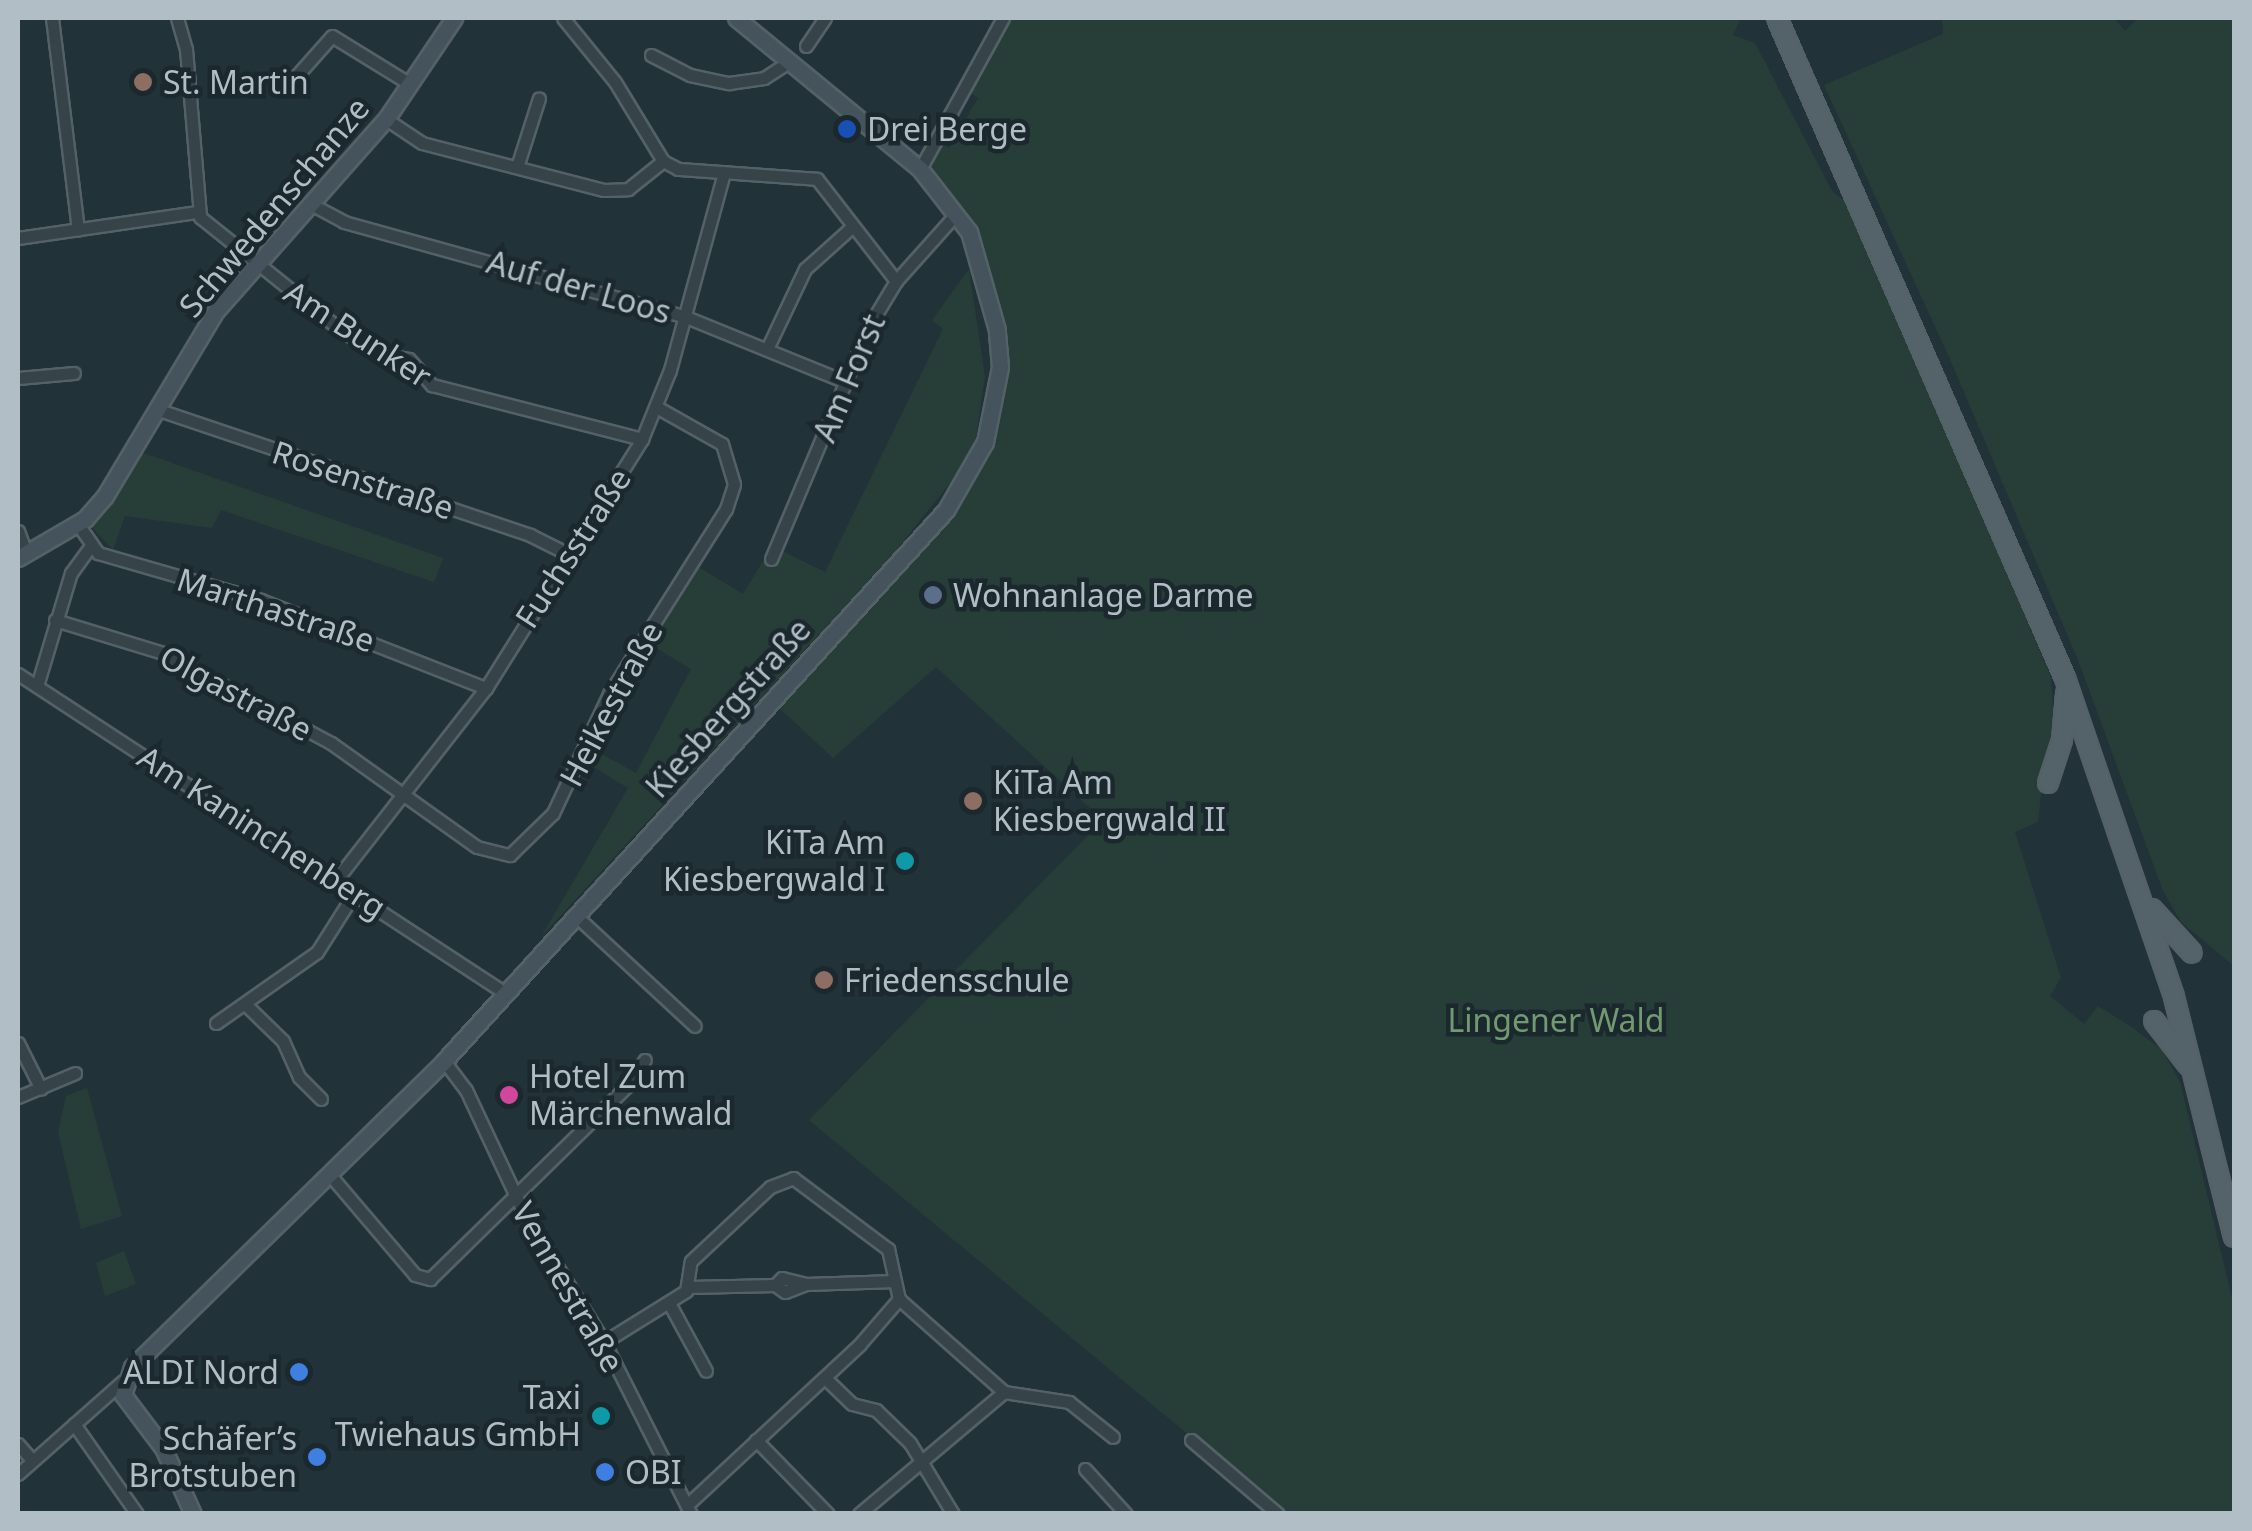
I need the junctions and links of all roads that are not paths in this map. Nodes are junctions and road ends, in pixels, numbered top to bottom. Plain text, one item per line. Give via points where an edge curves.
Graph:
1 (52, 18) edge
2 (177, 18) edge
3 (454, 18) edge
4 (563, 18) edge
5 (736, 18) edge
6 (826, 18) edge
7 (1003, 18) edge
8 (1777, 18) edge
9 (806, 46) dead end
10 (651, 55) dead end
11 (790, 62) junction
12 (410, 84) junction
13 (284, 90) dead end
14 (539, 98) dead end
15 (386, 119) junction
16 (664, 161) junction
17 (517, 168) junction
18 (920, 168) junction
19 (724, 172) junction
20 (309, 203) junction
21 (196, 212) junction
22 (956, 214) junction
23 (853, 226) junction
24 (78, 230) junction
25 (18, 238) edge
26 (255, 262) junction
27 (896, 281) junction
28 (686, 317) junction
29 (767, 349) junction
30 (74, 373) dead end
31 (18, 378) edge
32 (846, 382) junction
33 (658, 408) junction
34 (156, 410) junction
35 (642, 439) junction
36 (77, 522) junction
37 (18, 531) edge
38 (90, 548) junction
39 (568, 554) junction
40 (22, 556) edge
41 (771, 559) dead end
42 (55, 620) junction
43 (18, 674) edge
44 (2066, 678) junction
45 (37, 686) junction
46 (486, 688) junction
47 (2048, 783) dead end
48 (400, 797) junction
49 (336, 880) junction
50 (355, 892) junction
51 (2143, 896) junction
52 (575, 915) junction
53 (2192, 953) dead end
54 (505, 994) junction
55 (244, 1004) junction
56 (2154, 1021) dead end
57 (216, 1023) dead end
58 (696, 1026) dead end
59 (18, 1043) edge
60 (645, 1060) dead end
61 (444, 1062) junction
62 (75, 1072) dead end
63 (2196, 1078) junction
64 (41, 1089) junction
65 (18, 1097) edge
66 (321, 1100) dead end
67 (330, 1175) junction
68 (515, 1196) junction
69 (2234, 1238) edge
70 (895, 1281) junction
71 (689, 1287) junction
72 (899, 1299) junction
73 (669, 1303) junction
74 (604, 1342) junction
75 (706, 1371) dead end
76 (825, 1378) junction
77 (123, 1381) junction
78 (1004, 1392) junction
79 (74, 1424) junction
80 (1113, 1437) dead end
81 (756, 1440) junction
82 (1191, 1440) dead end
83 (18, 1444) edge
84 (32, 1460) junction
85 (920, 1460) junction
86 (1085, 1469) dead end
87 (18, 1474) edge
88 (689, 1509) edge
89 (136, 1514) edge
90 (193, 1514) edge
91 (828, 1514) edge
92 (859, 1514) edge
93 (953, 1514) edge
94 (1126, 1514) edge
95 (1278, 1514) edge

1 - 24 street
2 - 21 street via 186,49
3 - 12 street, Schwedenschanze
4 - 16 street via 616,82
5 - 11 street, Kiesbergstraße
6 - 9 street
7 - 18 street
8 - 44 main road
10 - 11 street via 690,75 729,83 764,78
11 - 18 street, Kiesbergstraße
12 - 13 street via 332,36
12 - 15 street, Schwedenschanze
14 - 17 street
15 - 17 street via 422,143
15 - 20 street, Schwedenschanze
16 - 17 street via 618,191
16 - 19 street via 678,170
18 - 22 street, Kiesbergstraße
19 - 23 street via 817,179
19 - 28 street, Fuchsstraße
20 - 26 street, Schwedenschanze
20 - 28 street, Auf der Loos via 359,226
21 - 24 street
21 - 26 street, Am Bunker
22 - 27 street, Am Forst
22 - 52 street, Kiesbergstraße via 991,292 1000,367 985,442 968,474 917,543
23 - 27 street
23 - 29 street via 805,269
24 - 25 street
26 - 34 street, Schwedenschanze via 215,312
26 - 35 street, Am Bunker via 363,345 418,365 432,385
27 - 32 street, Am Forst
28 - 29 street, Auf der Loos
28 - 33 street, Fuchsstraße
29 - 32 street, Auf der Loos
30 - 31 street
32 - 41 street, Am Forst
33 - 35 street, Fuchsstraße
33 - 48 street, Heikestraße via 722,444 734,484 726,508 609,694 553,812 525,848 494,855
34 - 36 street, Schwedenschanze via 105,496
34 - 39 street, Rosenstraße via 530,535
35 - 39 street, Fuchsstraße
36 - 38 street
36 - 40 street, Schwedenschanze
37 - 40 street
38 - 42 street via 76,562
38 - 46 street, Marthastraße via 261,600
39 - 46 street, Fuchsstraße
42 - 45 street
42 - 48 street, Olgastraße via 163,654 332,743
43 - 45 street, Am Kaninchenberg
44 - 47 main road via 2062,740
44 - 51 main road
45 - 49 street, Am Kaninchenberg
46 - 48 street, Fuchsstraße
48 - 49 street, Fuchsstraße
49 - 50 street, Am Kaninchenberg
50 - 54 street, Am Kaninchenberg
50 - 55 street via 317,952
51 - 53 main road
51 - 63 main road
52 - 54 street, Kiesbergstraße
52 - 58 street
54 - 61 street, Kiesbergstraße
55 - 57 street
55 - 66 street via 283,1041 299,1078
56 - 63 main road
59 - 64 street
60 - 68 street via 631,1082
61 - 67 street, Kiesbergstraße
61 - 68 street, Vennestraße via 466,1090
62 - 64 street
63 - 69 main road
64 - 65 street
67 - 68 street via 422,1280
67 - 77 street, Kiesbergstraße
68 - 74 street, Vennestraße
70 - 71 street via 806,1284 798,1292 775,1285
70 - 71 street via 888,1249 793,1178 770,1186 691,1262
70 - 72 street
71 - 73 street
72 - 76 street
72 - 78 street
73 - 74 street
73 - 75 street
74 - 88 street, Vennestraße
76 - 81 street
76 - 85 street via 852,1404 876,1410
77 - 79 street, Kiesbergstraße
77 - 90 street via 123,1396 164,1448
78 - 80 street via 1069,1402
78 - 85 street via 975,1422
79 - 84 street, Kiesbergstraße
79 - 89 street
81 - 88 street
81 - 91 street
82 - 95 street
83 - 84 street
84 - 87 street, Kiesbergstraße
85 - 92 street
85 - 93 street
86 - 94 street

